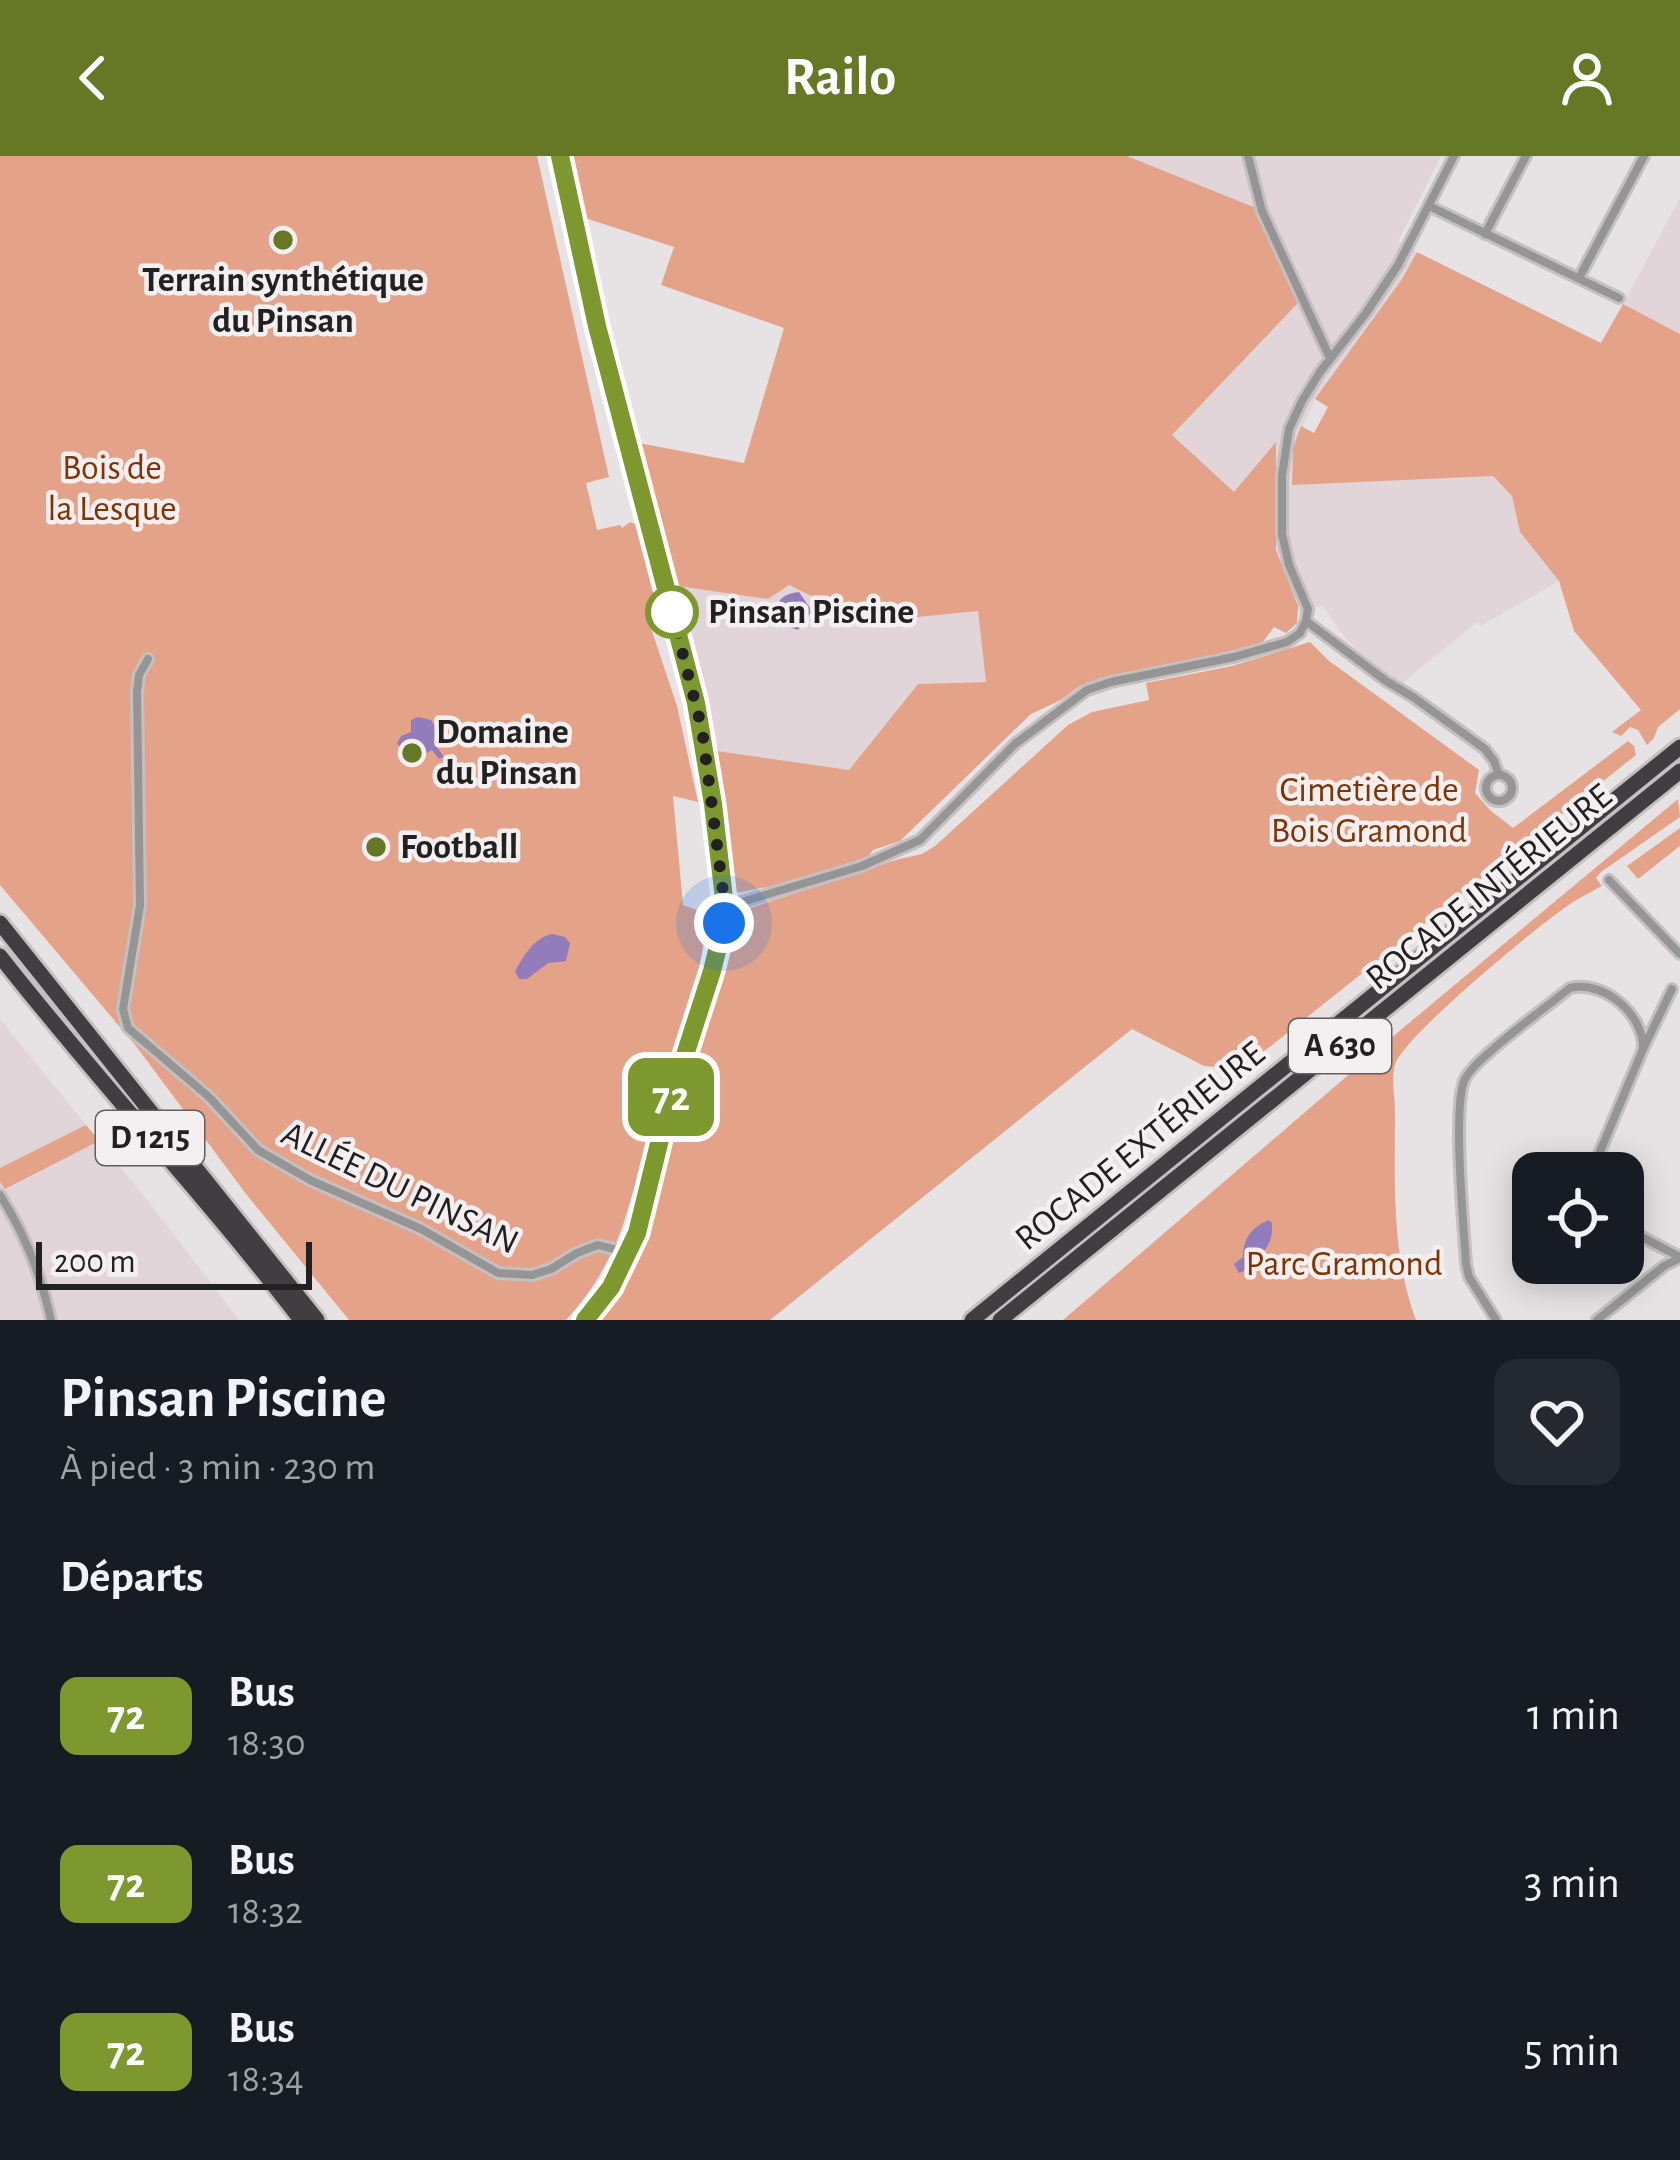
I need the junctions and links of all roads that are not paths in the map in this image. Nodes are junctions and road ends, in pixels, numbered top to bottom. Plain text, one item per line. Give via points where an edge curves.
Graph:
1 (560, 156) edge
2 (1248, 156) edge
3 (1454, 156) edge
4 (1526, 156) edge
5 (1644, 156) edge
6 (1429, 206) junction
7 (1485, 234) junction
8 (1579, 278) junction
9 (1619, 298) dead end
10 (1330, 358) junction
11 (1306, 621) junction
12 (148, 659) dead end
13 (1680, 746) edge
14 (1680, 771) edge
15 (1499, 775) dead end
16 (1609, 880) dead end
17 (725, 907) junction
18 (0, 923) edge
19 (1680, 955) edge
20 (0, 956) edge
21 (1672, 989) dead end
22 (1643, 1049) junction
23 (1600, 1152) edge
24 (0, 1195) edge
25 (1644, 1238) edge
26 (629, 1253) junction
27 (1680, 1257) edge
28 (51, 1320) edge
29 (301, 1320) edge
30 (317, 1320) edge
31 (585, 1320) edge
32 (972, 1320) edge
33 (1000, 1320) edge
34 (1496, 1320) edge
35 (1597, 1320) edge

1 - 17 street via 699,716
2 - 10 street via 1262,211
3 - 6 street
4 - 7 street
5 - 8 street
6 - 7 street
6 - 10 street via 1383,290
7 - 8 street
8 - 9 street
10 - 11 street via 1294,417 1283,455 1283,544
11 - 15 street via 1485,749
11 - 17 street via 1287,642 1088,690 1015,744 920,840
12 - 26 street, ALLÉE DU PINSAN via 136,692 140,905 123,1009 128,1028 258,1150 498,1273 532,1275 590,1246
13 - 32 highway, ROCADE EXTÉRIEURE / A 630
14 - 33 highway, ROCADE INTÉRIEURE / A 630
16 - 19 street
17 - 26 street
18 - 30 highway, D 1215
20 - 29 highway, D 1215
21 - 22 street
22 - 23 street
22 - 34 street via 1634,1018 1606,993 1577,986 1464,1079 1466,1264
24 - 28 street via 35,1262
25 - 27 street
26 - 31 street
27 - 35 street

